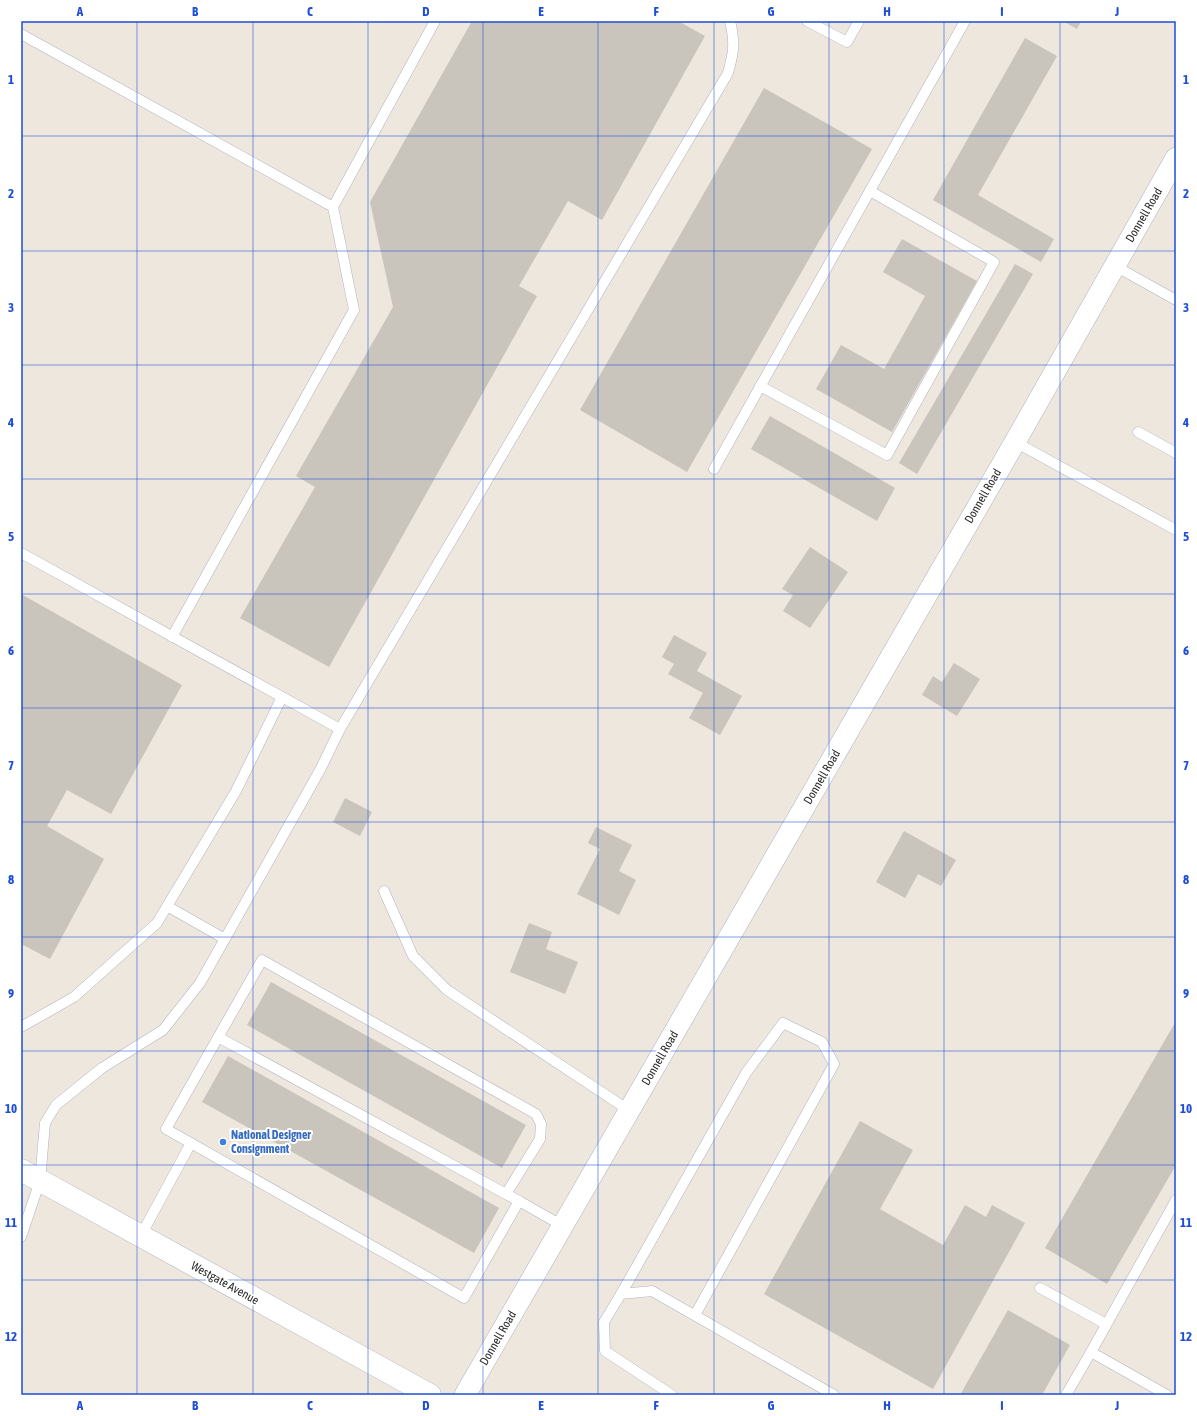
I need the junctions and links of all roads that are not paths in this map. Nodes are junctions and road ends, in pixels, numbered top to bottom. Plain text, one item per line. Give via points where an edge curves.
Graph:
1 (435, 21) edge
2 (730, 21) edge
3 (807, 21) edge
4 (859, 21) edge
5 (965, 21) edge
6 (21, 34) edge
7 (1176, 158) edge
8 (870, 191) junction
9 (333, 207) junction
10 (1115, 266) junction
11 (1176, 300) edge
12 (760, 386) junction
13 (1138, 432) dead end
14 (1015, 442) junction
15 (1176, 453) edge
16 (714, 469) dead end
17 (1176, 530) edge
18 (21, 553) edge
19 (172, 638) junction
20 (282, 697) junction
21 (340, 729) junction
22 (384, 891) dead end
23 (167, 906) junction
24 (225, 939) junction
25 (21, 1027) edge
26 (218, 1037) junction
27 (630, 1111) junction
28 (191, 1143) junction
29 (21, 1170) edge
30 (40, 1181) junction
31 (506, 1194) junction
32 (1176, 1200) edge
33 (520, 1201) junction
34 (563, 1226) junction
35 (140, 1236) junction
36 (21, 1237) edge
37 (1040, 1288) dead end
38 (620, 1294) junction
39 (695, 1315) junction
40 (1106, 1324) junction
41 (1091, 1352) junction
42 (430, 1395) edge
43 (465, 1395) edge
44 (672, 1395) edge
45 (834, 1395) edge
46 (1066, 1395) edge
47 (1167, 1395) edge

1 - 9 lane
2 - 21 lane via 734,36 733,55 725,78
3 - 4 lane via 847,42
5 - 8 lane
6 - 9 lane
7 - 10 street, Donnell Road
8 - 12 lane
8 - 12 lane via 994,262 887,455
9 - 19 lane via 354,310
10 - 11 lane
10 - 14 street, Donnell Road
12 - 16 lane
13 - 15 lane
14 - 17 lane
14 - 27 street, Donnell Road
18 - 19 lane
19 - 20 lane
20 - 21 lane
20 - 23 lane via 236,791
21 - 24 lane via 320,770
22 - 27 lane via 413,956 447,990
23 - 24 lane
23 - 25 lane via 157,923 74,997
24 - 30 lane via 200,983 163,1030 102,1068 56,1105 45,1123
26 - 28 lane via 166,1129
26 - 31 lane
26 - 31 lane via 262,960 536,1114 541,1124 540,1139
27 - 34 street, Donnell Road
28 - 33 lane via 464,1298
28 - 35 lane
29 - 30 street, Westgate Avenue
30 - 35 street, Westgate Avenue
30 - 36 lane
31 - 33 lane
32 - 40 lane
33 - 34 lane
34 - 43 street, Donnell Road
35 - 42 street, Westgate Avenue
37 - 40 lane
38 - 39 lane via 652,1291
38 - 39 lane via 746,1073 783,1023 822,1042 834,1064
38 - 44 lane via 604,1322 605,1351
39 - 45 lane
40 - 41 lane
41 - 46 lane
41 - 47 lane

